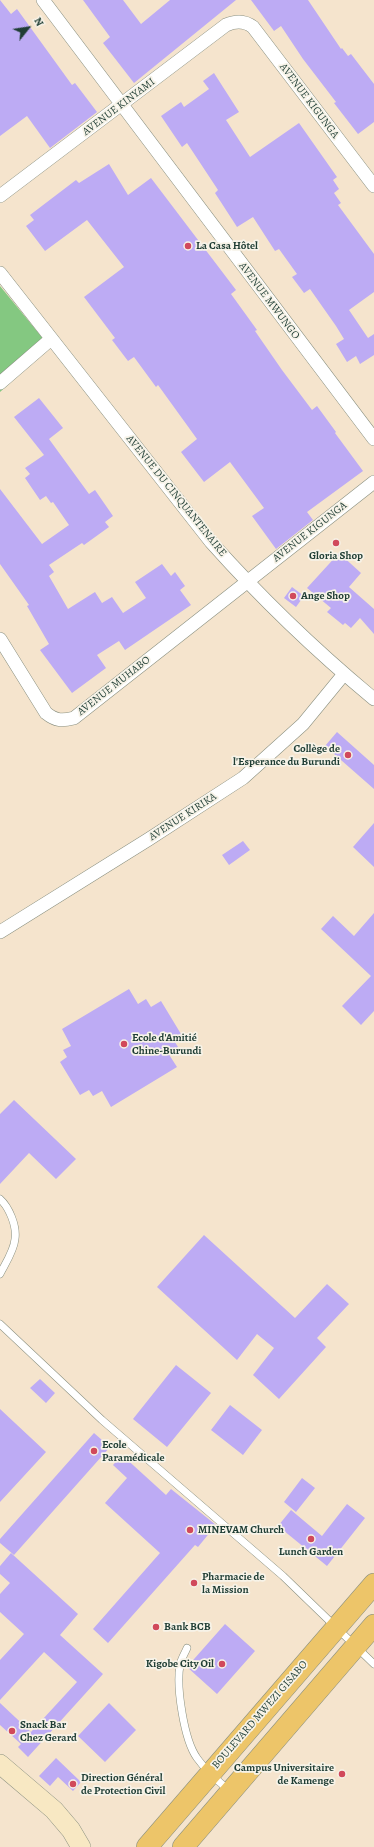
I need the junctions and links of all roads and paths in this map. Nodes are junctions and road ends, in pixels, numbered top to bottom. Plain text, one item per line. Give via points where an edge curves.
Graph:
1 (43, 0) edge
2 (239, 22) joint
3 (121, 106) junction
4 (374, 186) edge
5 (0, 196) edge
6 (0, 273) edge
7 (51, 339) junction
8 (0, 383) edge
9 (374, 439) edge
10 (374, 482) edge
11 (246, 582) junction
12 (0, 639) edge
13 (344, 674) junction
14 (374, 699) edge
15 (0, 932) edge
16 (0, 1199) edge
17 (0, 1274) edge
18 (0, 1324) edge
19 (374, 1584) edge
20 (374, 1625) edge
21 (335, 1628) junction
22 (354, 1646) junction
23 (187, 1648) dead end
24 (374, 1664) edge
25 (0, 1764) edge
26 (209, 1774) junction
27 (232, 1792) junction
28 (81, 1847) edge
29 (147, 1847) edge
30 (183, 1847) edge

1 - 3 street, AVENUE MWUNGO
2 - 3 street, AVENUE KINYAMI via 226,25
2 - 4 street, AVENUE KIGUNGA via 246,22 253,27
3 - 5 street, AVENUE KINYAMI
3 - 9 street, AVENUE MWUNGO
6 - 7 street, AVENUE DU CINQUANTENAIRE
7 - 8 street
7 - 11 street, AVENUE DU CINQUANTENAIRE via 211,542
10 - 11 street, AVENUE KIGUNGA
11 - 12 street, AVENUE MUHABO via 74,718 67,720 54,719 44,710
11 - 13 street, AVENUE DU CINQUANTENAIRE
13 - 14 street, AVENUE DU CINQUANTENAIRE
13 - 15 street, AVENUE KIRIKA via 303,724 243,778
16 - 17 lane via 12,1218 15,1239
18 - 21 lane via 102,1420 283,1576
19 - 21 main road, BOULEVARD MWEZI GISABO
20 - 22 main road
21 - 22 lane
21 - 26 main road, BOULEVARD MWEZI GISABO
22 - 24 lane
22 - 27 main road
23 - 26 lane via 180,1665 181,1709 194,1752
25 - 28 street via 54,1810
26 - 27 lane
26 - 29 main road, BOULEVARD MWEZI GISABO
27 - 30 main road

